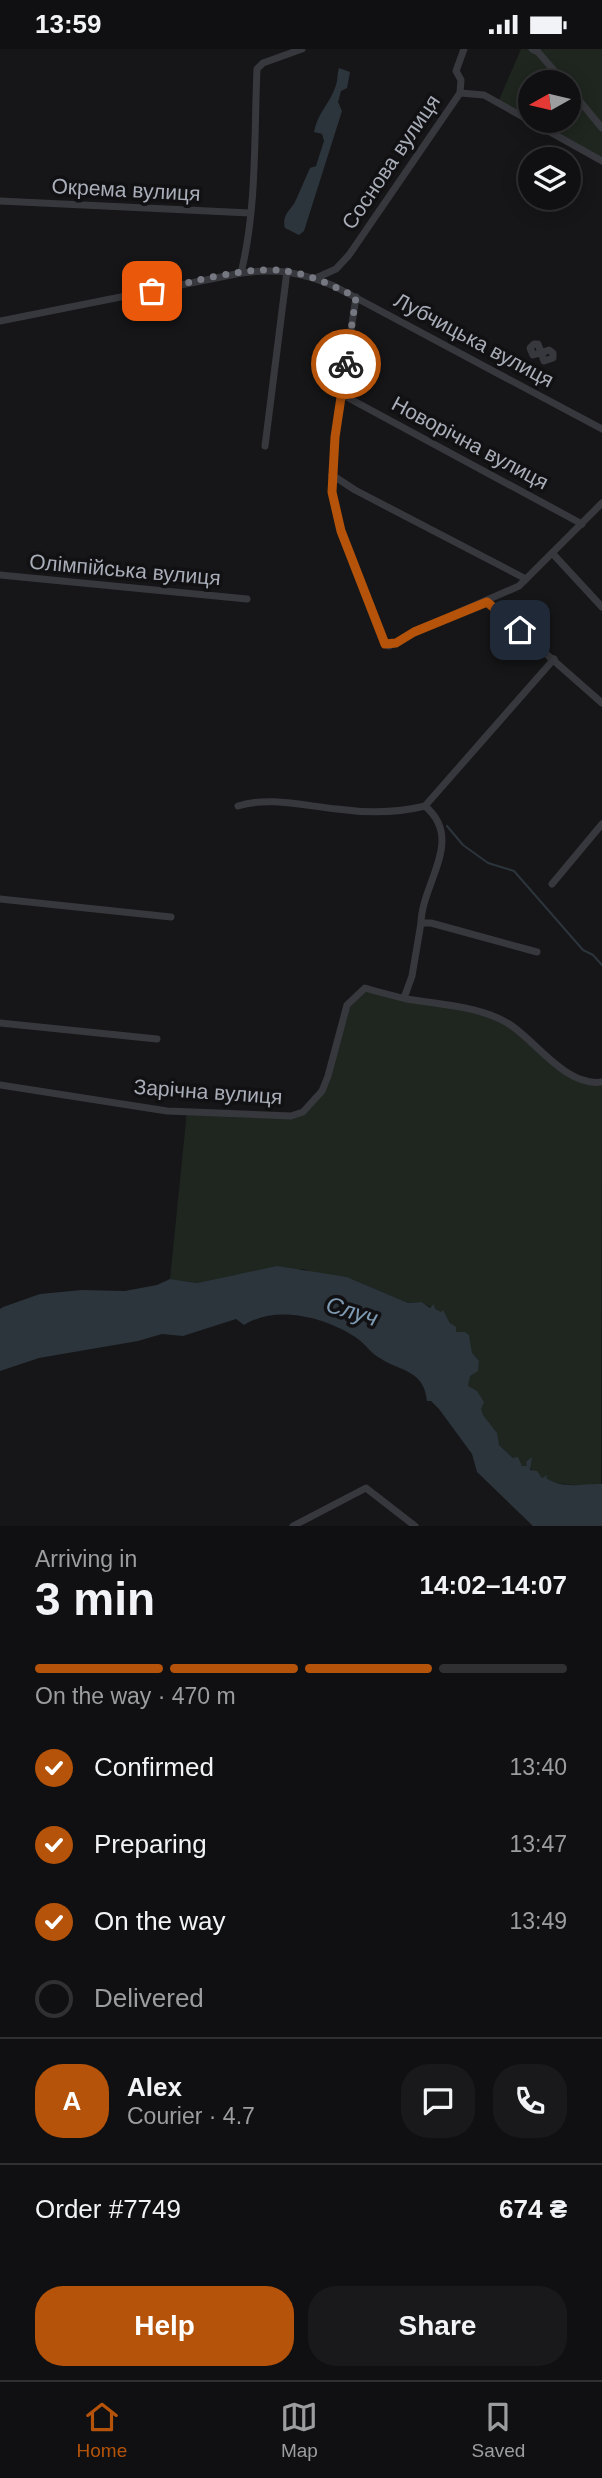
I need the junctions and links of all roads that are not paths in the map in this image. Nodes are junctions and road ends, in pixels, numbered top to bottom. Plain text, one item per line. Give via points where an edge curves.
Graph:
1 (302, 49) edge
2 (464, 49) edge
3 (532, 49) edge
4 (554, 70) edge
5 (460, 93) junction
6 (581, 103) edge
7 (602, 128) edge
8 (602, 161) edge
9 (0, 201) edge
10 (250, 213) junction
11 (287, 271) junction
12 (241, 273) junction
13 (316, 278) junction
14 (356, 297) junction
15 (0, 321) edge
16 (341, 394) junction
17 (602, 429) edge
18 (265, 446) dead end
19 (332, 475) junction
20 (602, 503) edge
21 (582, 524) junction
22 (553, 554) junction
23 (0, 575) edge
24 (526, 579) junction
25 (247, 599) dead end
26 (487, 602) junction
27 (602, 607) edge
28 (554, 659) junction
29 (602, 703) edge
30 (238, 806) dead end
31 (425, 806) junction
32 (602, 824) edge
33 (552, 884) dead end
34 (0, 899) edge
35 (171, 917) dead end
36 (421, 923) junction
37 (537, 952) dead end
38 (404, 999) junction
39 (0, 1023) edge
40 (157, 1039) dead end
41 (602, 1082) edge
42 (0, 1085) edge
43 (293, 1526) edge
44 (415, 1526) edge

1 - 10 street via 257,69
2 - 5 street, Соснова вулиця via 456,71
3 - 4 street
5 - 8 street via 484,95
5 - 13 street, Соснова вулиця via 349,255
6 - 7 street
9 - 10 street, Окрема вулиця
10 - 12 street
11 - 12 street, Лубчицька вулиця
11 - 13 street, Лубчицька вулиця
11 - 18 street
12 - 15 street, Лубчицька вулиця
13 - 14 street, Лубчицька вулиця
14 - 16 street
14 - 17 street, Лубчицька вулиця
16 - 19 street
16 - 21 street, Новорічна вулиця
19 - 24 street
19 - 26 street via 335,512 385,644
20 - 21 street
21 - 22 street
22 - 24 street
22 - 27 street
23 - 25 street, Олімпійська вулиця
24 - 26 street
26 - 28 street
28 - 29 street
28 - 31 street
30 - 31 street via 274,801 342,810 405,811
31 - 36 street via 440,825 442,837
32 - 33 street
34 - 35 street
36 - 37 street
36 - 38 street
38 - 41 street, Зарічна вулиця via 491,1016 511,1025 547,1058 578,1077 589,1083
38 - 42 street, Зарічна вулиця via 365,988 347,1005 322,1091 303,1112 291,1116 167,1111
39 - 40 street
43 - 44 street via 366,1488

